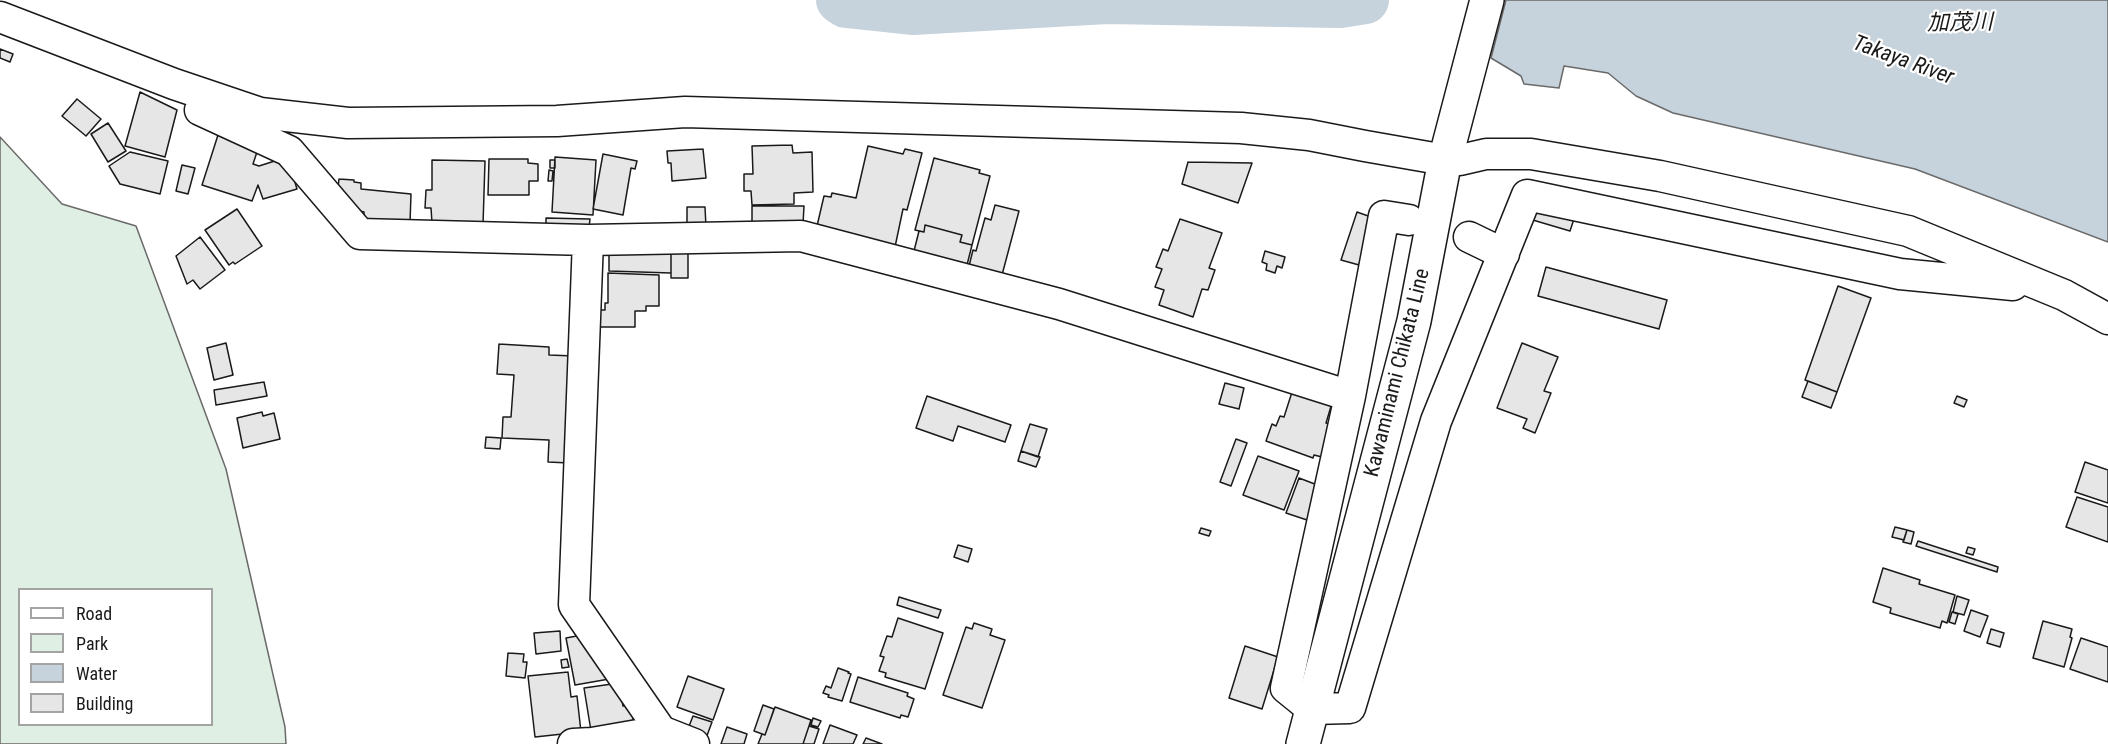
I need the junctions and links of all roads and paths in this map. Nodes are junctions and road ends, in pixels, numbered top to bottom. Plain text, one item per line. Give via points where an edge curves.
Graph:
1 (1487, 0) edge
2 (0, 17) edge
3 (174, 84) junction
4 (1449, 145) junction
5 (1409, 220) dead end
6 (1469, 237) dead end
7 (588, 240) junction
8 (1504, 254) junction
9 (2064, 295) junction
10 (2108, 319) edge
11 (1350, 396) junction
12 (1312, 709) junction
13 (679, 740) edge
14 (573, 744) edge
15 (1303, 744) edge

1 - 4 main road, Kawaminami Chikata Line
2 - 3 street
3 - 4 street via 260,113 348,123 557,121 685,112 1241,128 1310,135 1365,147
3 - 7 street via 171,96 289,152 360,234
4 - 9 street via 1460,160 1486,154 1531,154 1694,184 1908,231
4 - 12 main road, Kawaminami Chikata Line via 1414,321
5 - 11 street via 1384,216
6 - 8 street
7 - 11 street via 801,236 1059,304
7 - 13 street via 574,605
8 - 9 street via 1527,195 1900,274 2011,284 2052,303
8 - 12 street via 1436,421 1350,708
9 - 10 street
11 - 12 street via 1286,688
12 - 15 main road, Kawaminami Chikata Line
13 - 14 street

